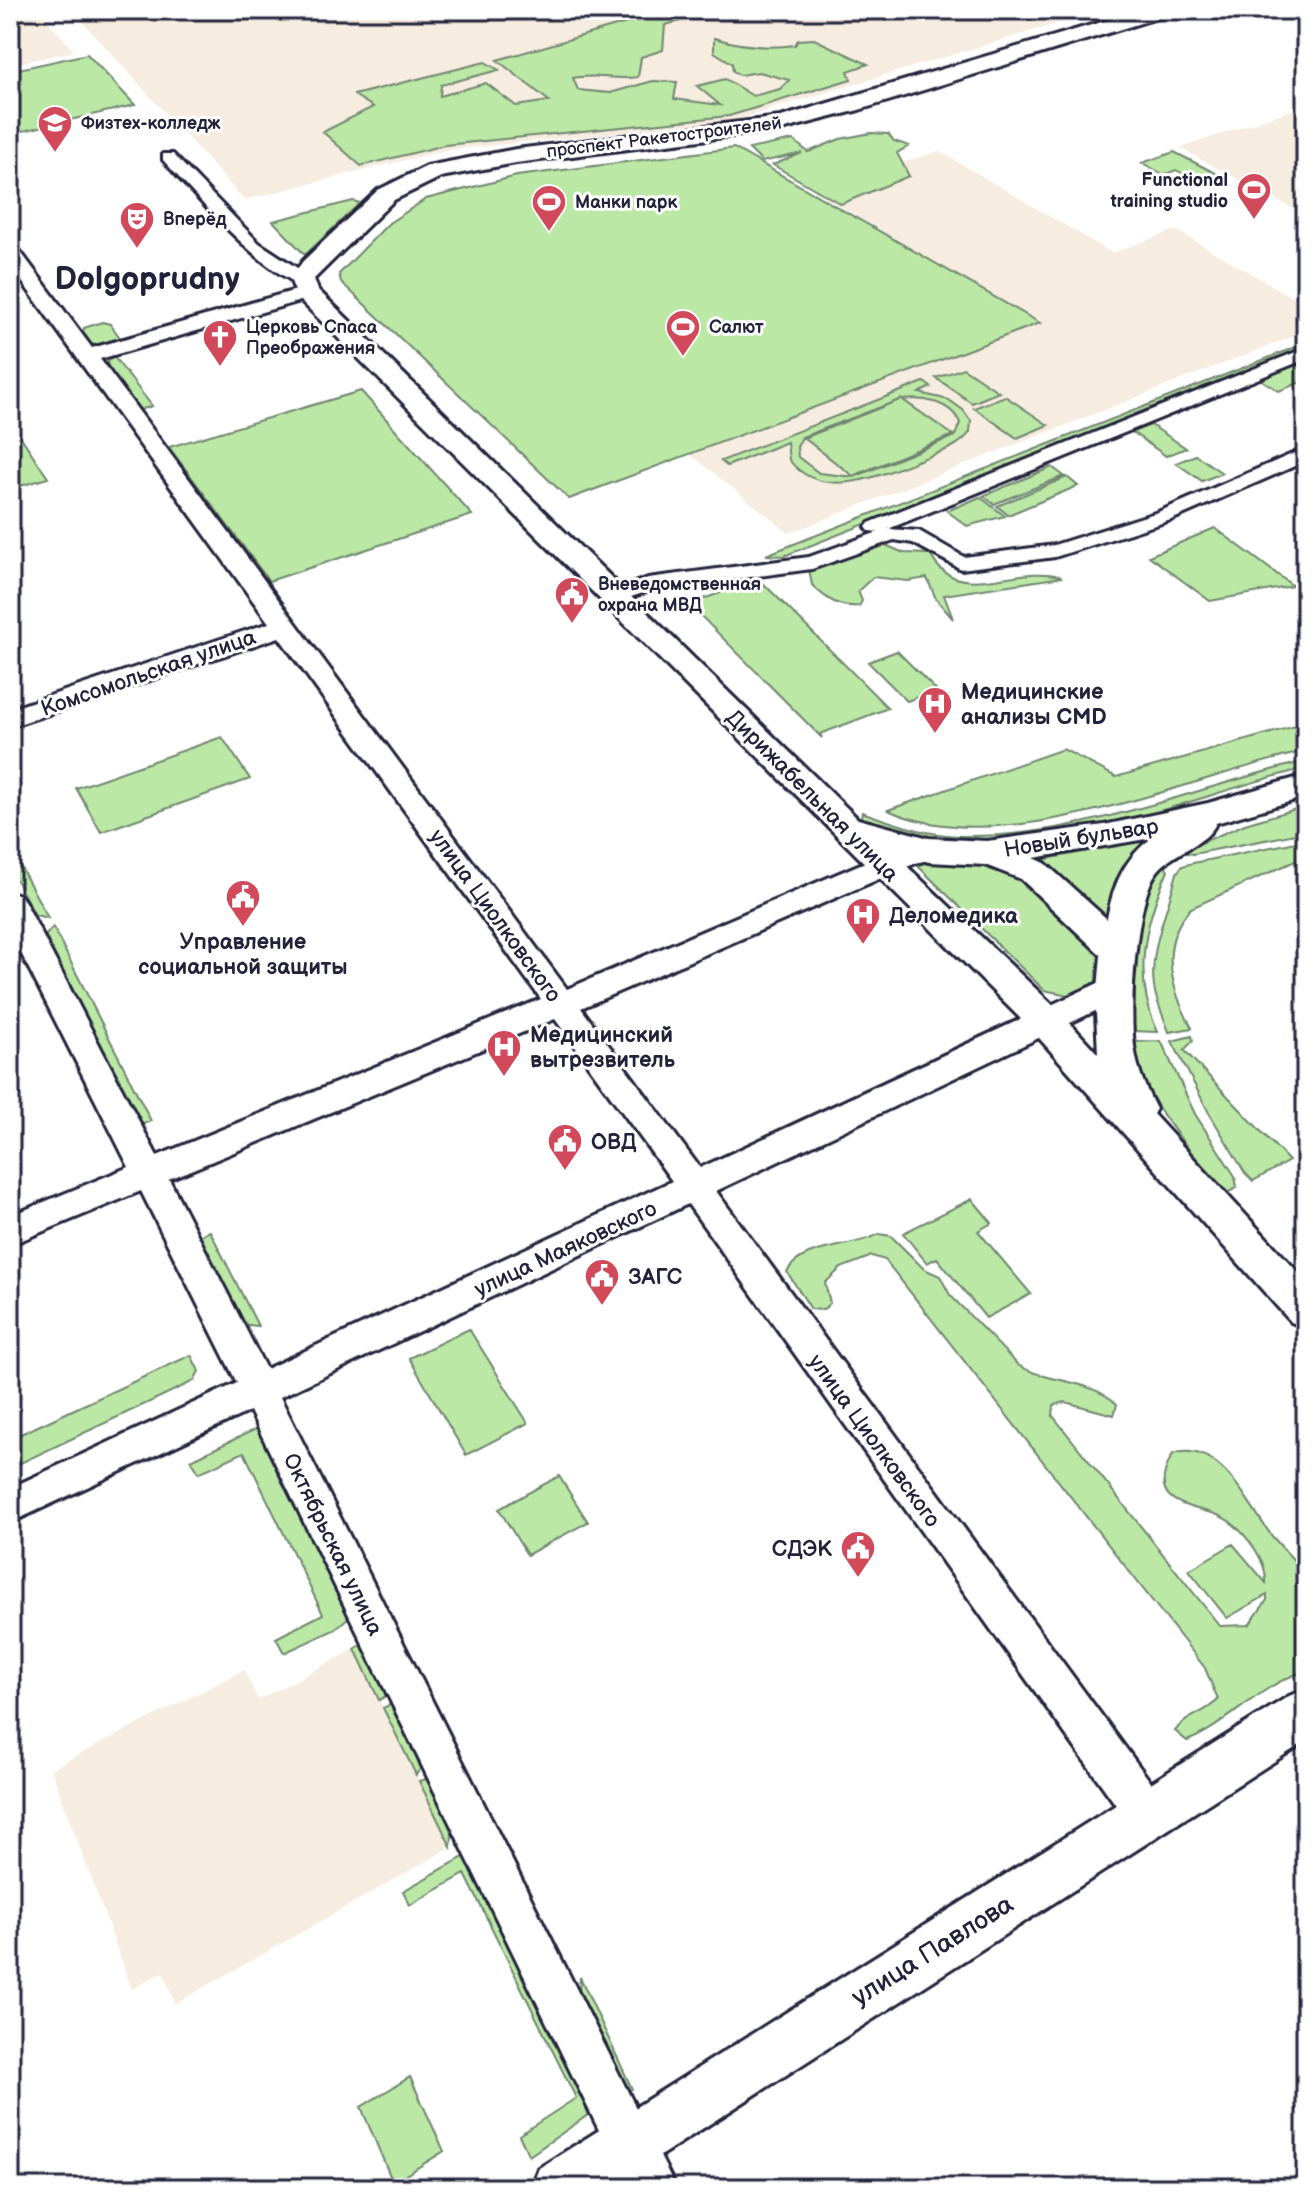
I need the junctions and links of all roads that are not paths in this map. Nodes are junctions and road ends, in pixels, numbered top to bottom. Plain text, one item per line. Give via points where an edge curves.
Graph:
1 (1163, 10) edge
2 (168, 157) dead end
3 (10, 251) edge
4 (297, 280) junction
5 (1306, 353) edge
6 (88, 356) junction
7 (1306, 454) edge
8 (764, 567) junction
9 (613, 597) junction
10 (286, 626) junction
11 (10, 718) edge
12 (1306, 786) edge
13 (1231, 808) junction
14 (844, 826) junction
15 (929, 850) junction
16 (987, 853) junction
17 (885, 866) junction
18 (10, 902) edge
19 (1119, 970) junction
20 (561, 1003) junction
21 (1045, 1020) junction
22 (1163, 1147) junction
23 (150, 1173) junction
24 (695, 1187) junction
25 (10, 1231) edge
26 (1306, 1310) edge
27 (258, 1391) junction
28 (10, 1506) edge
29 (1306, 1713) edge
30 (1148, 1814) junction
31 (629, 2143) junction
32 (559, 2188) edge
33 (652, 2188) edge

1 - 4 main road, проспект Ракетостроителей via 792,121 435,171 386,195
2 - 4 street via 253,246
3 - 6 street, улица Циолковского
4 - 6 street
4 - 9 main road, Дирижабельная улица
5 - 8 street via 823,549
6 - 10 street, улица Циолковского
7 - 8 street via 1110,537 1062,551 961,563 905,532 812,563
8 - 9 street via 648,584
9 - 14 main road, Дирижабельная улица
10 - 11 street, Комсомольская улица
10 - 20 street, улица Циолковского
12 - 13 main road, Новый бульвар
13 - 16 main road, Новый бульвар via 1104,837
13 - 19 main road, Новый бульвар via 1148,860 1133,888
14 - 15 main road, Новый бульвар
14 - 17 main road, Дирижабельная улица
15 - 16 main road, Новый бульвар
15 - 17 street
16 - 19 main road via 1033,871
17 - 20 street
17 - 21 main road, Дирижабельная улица
18 - 23 street, Октябрьская улица
19 - 21 street, улица Маяковского
19 - 22 main road, Новый бульвар via 1115,1034 1122,1073 1142,1119
20 - 23 street
20 - 24 street, улица Циолковского
21 - 22 main road, Дирижабельная улица
21 - 24 street, улица Маяковского
22 - 26 main road, Дирижабельная улица
23 - 25 street
23 - 27 street, Октябрьская улица
24 - 27 street, улица Маяковского
24 - 30 street, улица Циолковского
27 - 28 street, улица Маяковского
27 - 31 street, Октябрьская улица
29 - 30 main road, улица Павлова
30 - 31 main road, улица Павлова
31 - 32 main road, улица Павлова
31 - 33 street, Октябрьская улица

